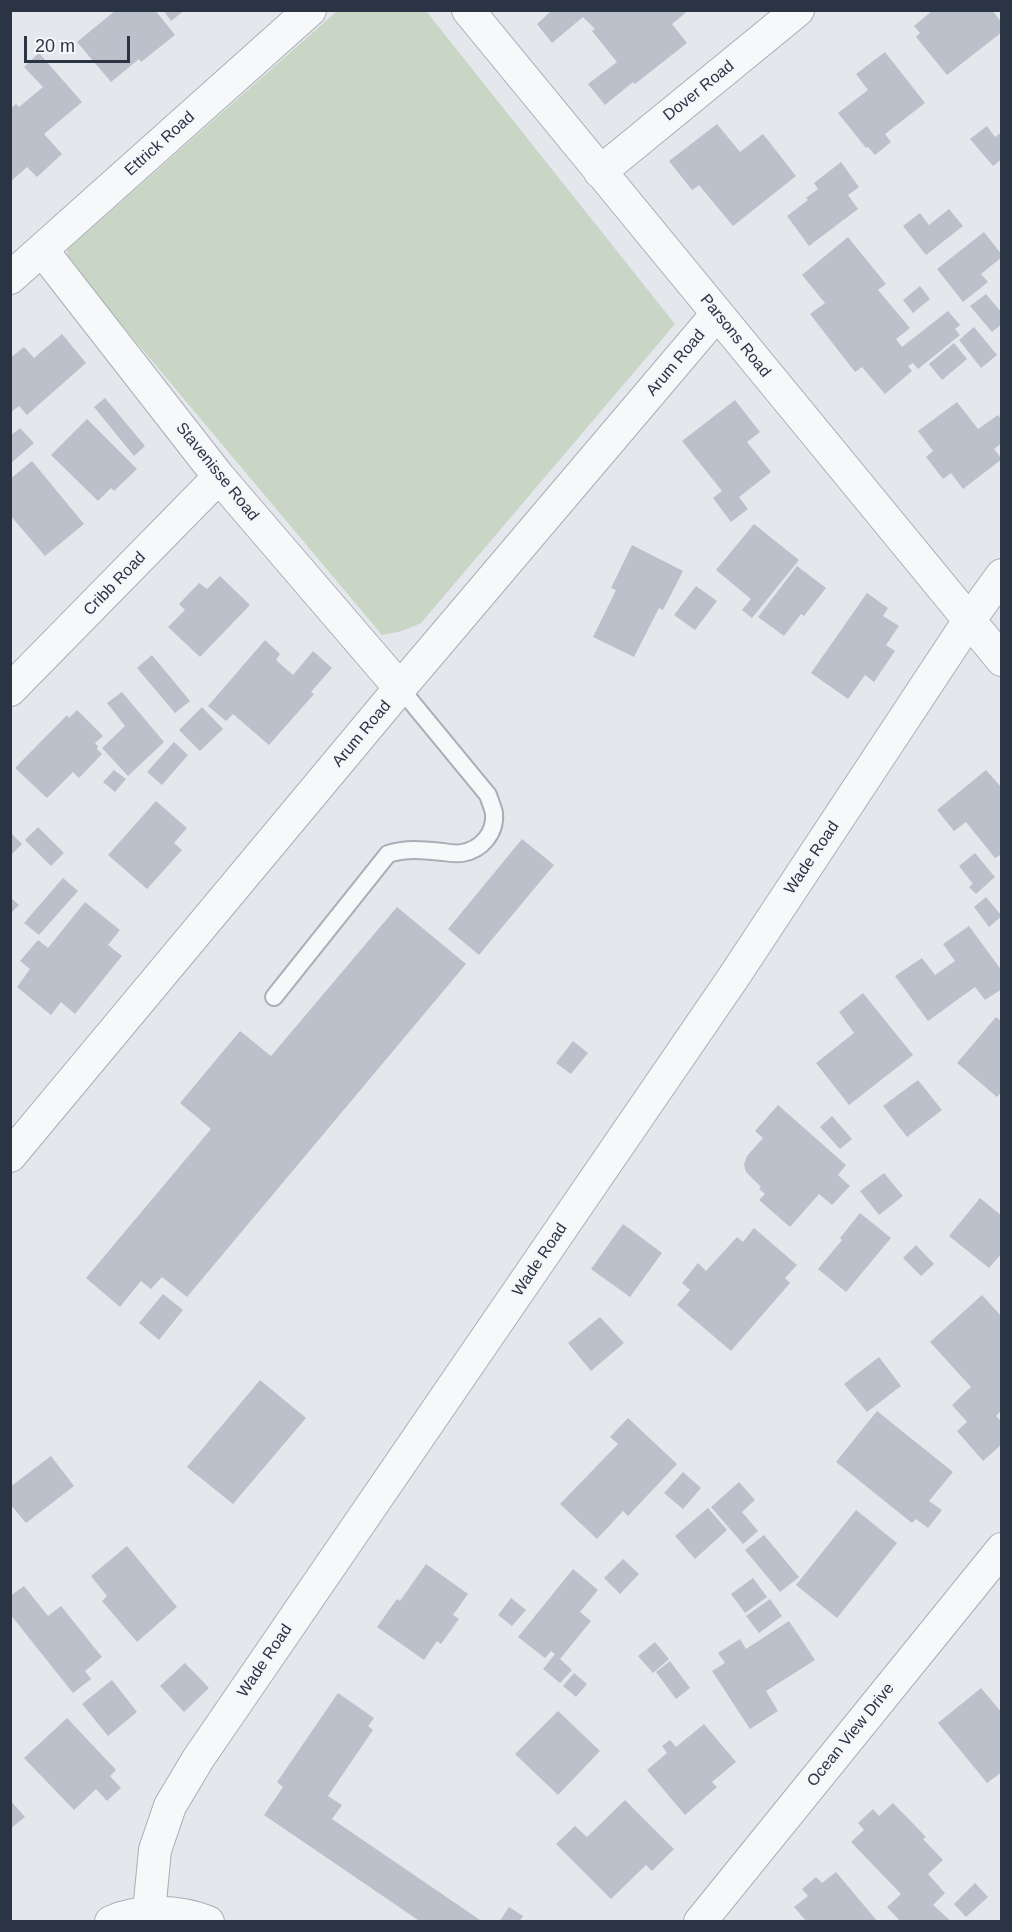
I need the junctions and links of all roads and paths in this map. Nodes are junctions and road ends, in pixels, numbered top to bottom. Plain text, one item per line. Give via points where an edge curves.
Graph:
1 (310, 10) edge
2 (468, 10) edge
3 (798, 10) edge
4 (600, 172) junction
5 (42, 250) junction
6 (10, 278) edge
7 (717, 314) junction
8 (219, 477) junction
9 (1002, 575) edge
10 (968, 622) junction
11 (1002, 660) edge
12 (400, 688) junction
13 (10, 690) edge
14 (274, 997) dead end
15 (10, 1156) edge
16 (1002, 1549) edge
17 (148, 1912) junction
18 (111, 1922) edge
19 (208, 1922) edge
20 (700, 1922) edge

1 - 5 street, Ettrick Road
2 - 4 street, Parsons Road
3 - 4 street, Dover Road
4 - 7 street, Parsons Road
5 - 6 street, Ettrick Road
5 - 8 street, Stavenisse Road
7 - 10 street, Parsons Road
7 - 12 street, Arum Road
8 - 12 street, Stavenisse Road
8 - 13 street, Cribb Road
9 - 10 street, Wade Road
10 - 11 street, Parsons Road
10 - 17 street, Wade Road via 733,978 198,1760 170,1806 155,1850
12 - 14 lane via 488,795 494,813 493,829 485,842 461,854 416,849 387,854
12 - 15 street, Arum Road
16 - 20 street, Ocean View Drive
17 - 18 street
17 - 19 street via 179,1914

